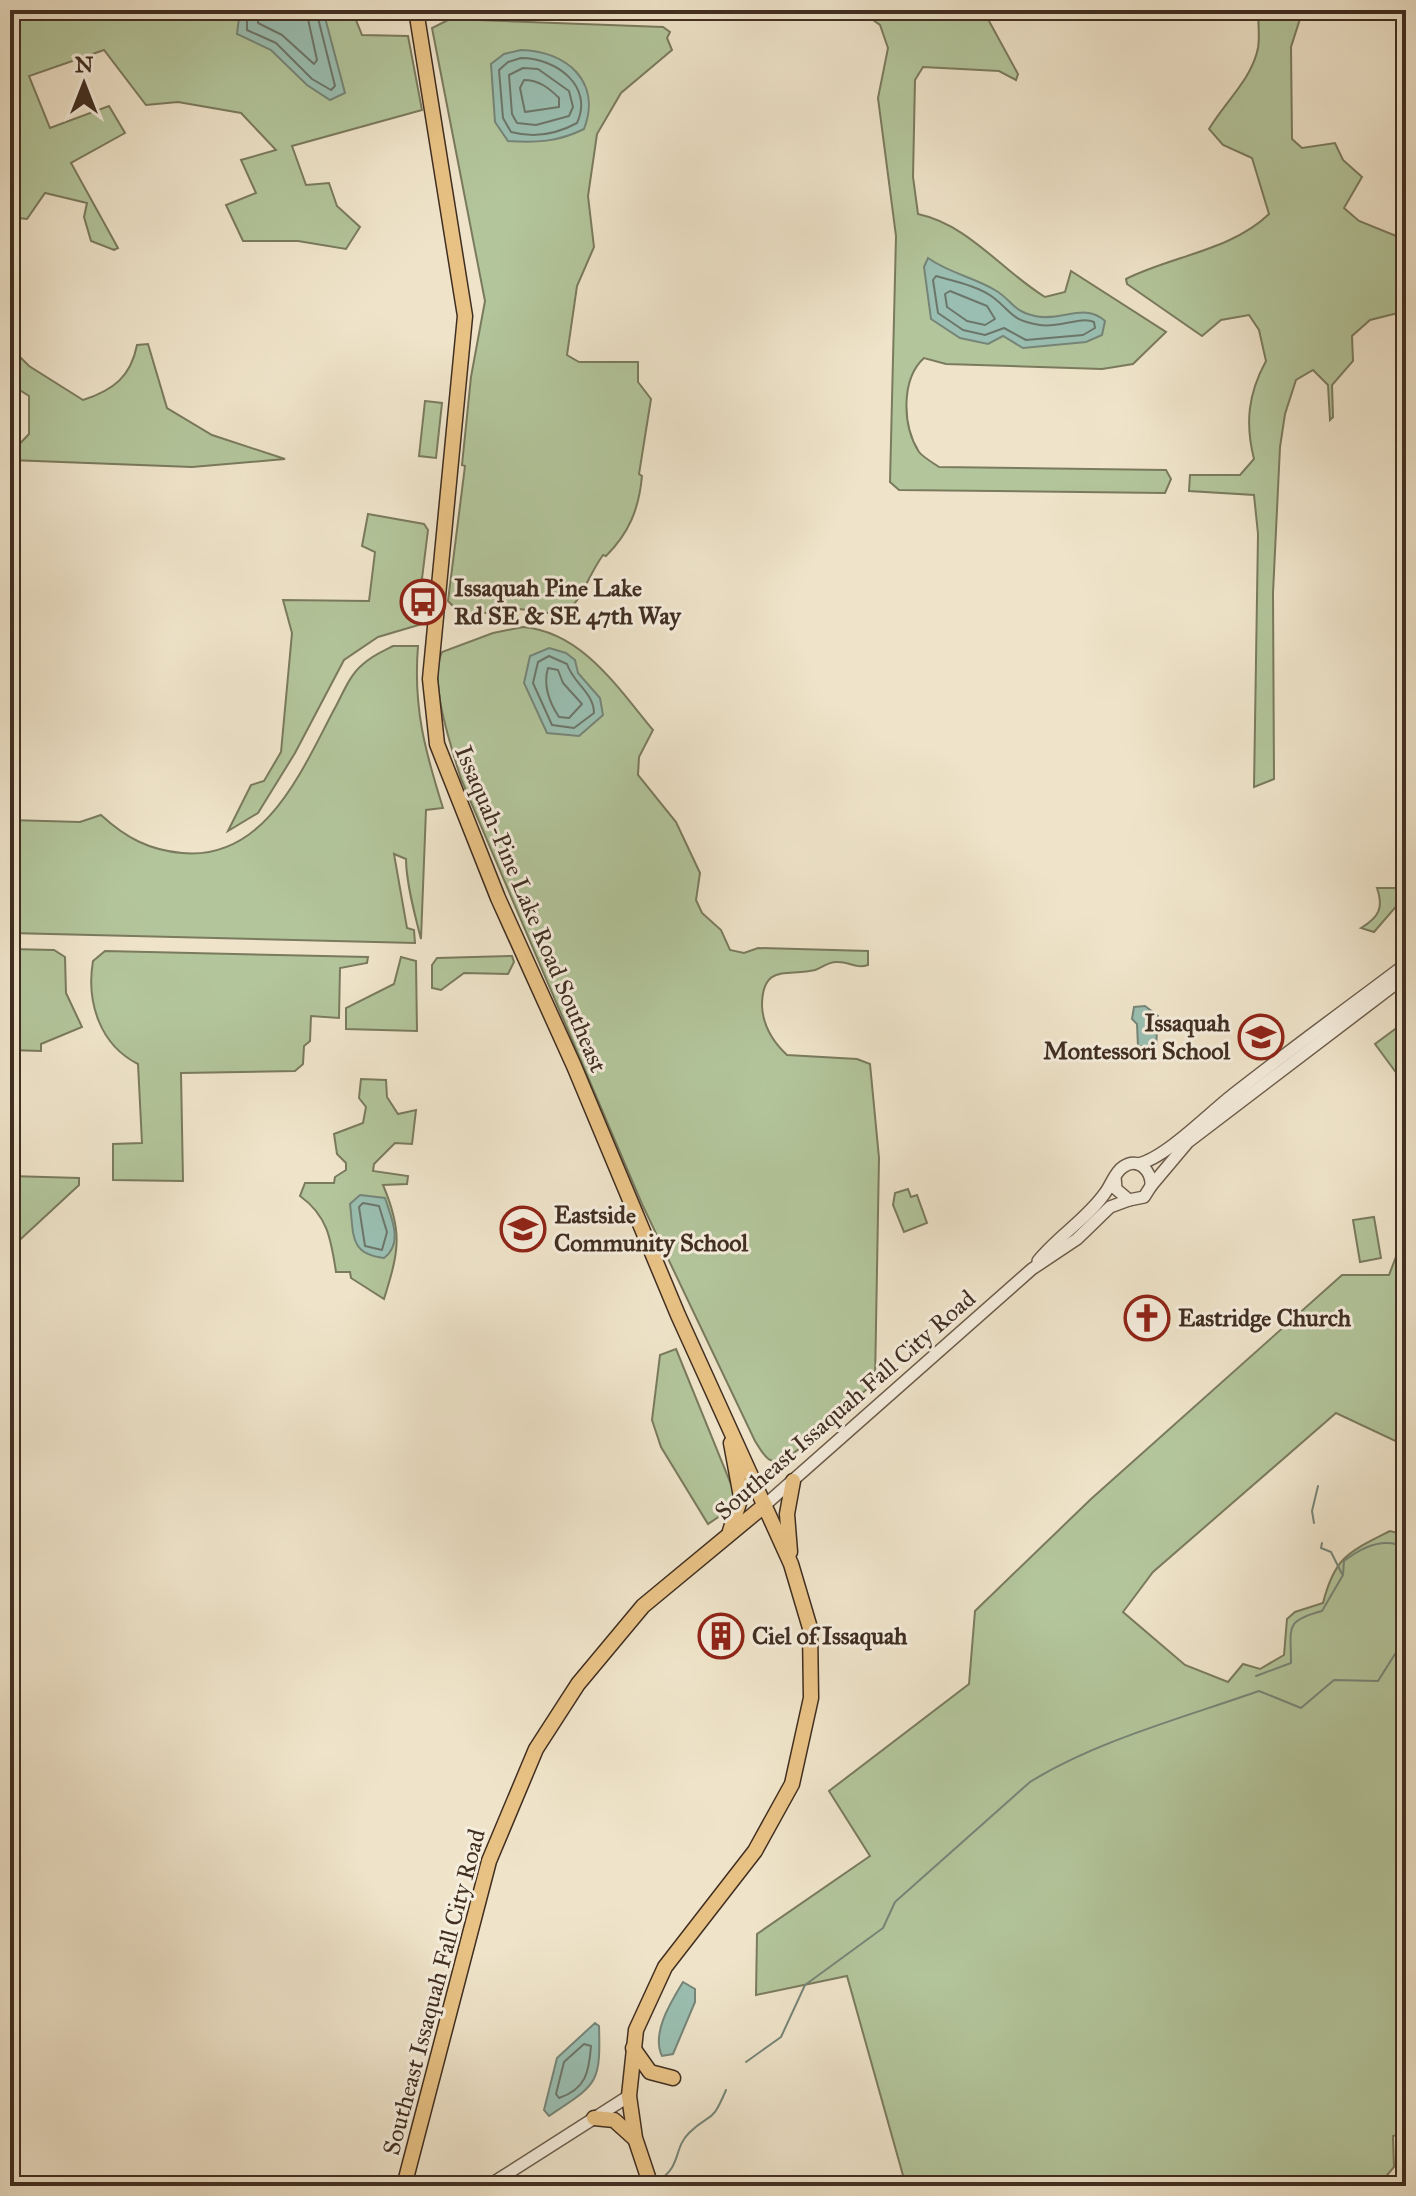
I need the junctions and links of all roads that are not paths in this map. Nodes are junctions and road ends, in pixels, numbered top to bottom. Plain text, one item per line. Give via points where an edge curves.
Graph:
1 (416, 10) edge
2 (1406, 964) edge
3 (1406, 976) edge
4 (1138, 1164) junction
5 (1115, 1177) junction
6 (1151, 1186) junction
7 (1129, 1200) junction
8 (1032, 1269) junction
9 (728, 1423) junction
10 (793, 1481) junction
11 (765, 1505) junction
12 (727, 1537) junction
13 (791, 1564) junction
14 (633, 2048) junction
15 (673, 2078) dead end
16 (629, 2096) junction
17 (594, 2118) junction
18 (635, 2138) junction
19 (296, 2186) edge
20 (371, 2186) edge
21 (404, 2186) edge
22 (488, 2186) edge
23 (651, 2186) edge

1 - 9 main road, Issaquah-Pine Lake Road Southeast via 465,316 430,679 437,744 508,921
2 - 4 street via 1249,1082 1158,1159
3 - 6 street via 1188,1142
4 - 5 street via 1127,1164
4 - 6 street via 1150,1173
5 - 7 street via 1116,1189
5 - 8 street, Southeast Issaquah Fall City Road via 1095,1206
6 - 7 street via 1144,1197
7 - 8 street, Southeast Issaquah Fall City Road via 1110,1207 1077,1239
8 - 10 street, Southeast Issaquah Fall City Road
9 - 11 main road, Issaquah-Pine Lake Road Southeast
9 - 12 main road via 741,1497
10 - 11 street, Southeast Issaquah Fall City Road
10 - 13 main road via 787,1514
11 - 12 main road, Southeast Issaquah Fall City Road
11 - 13 main road, Issaquah-Pine Lake Road Southeast
12 - 21 main road, Southeast Issaquah Fall City Road via 669,1594 641,1612 602,1655 536,1749 489,1861
13 - 14 main road via 808,1617 812,1667 809,1719 792,1784 755,1851 665,1967 641,2014
14 - 15 main road via 650,2072
14 - 16 main road
16 - 17 street
16 - 18 main road
17 - 18 main road via 614,2120
17 - 22 street
18 - 23 main road
19 - 20 street

